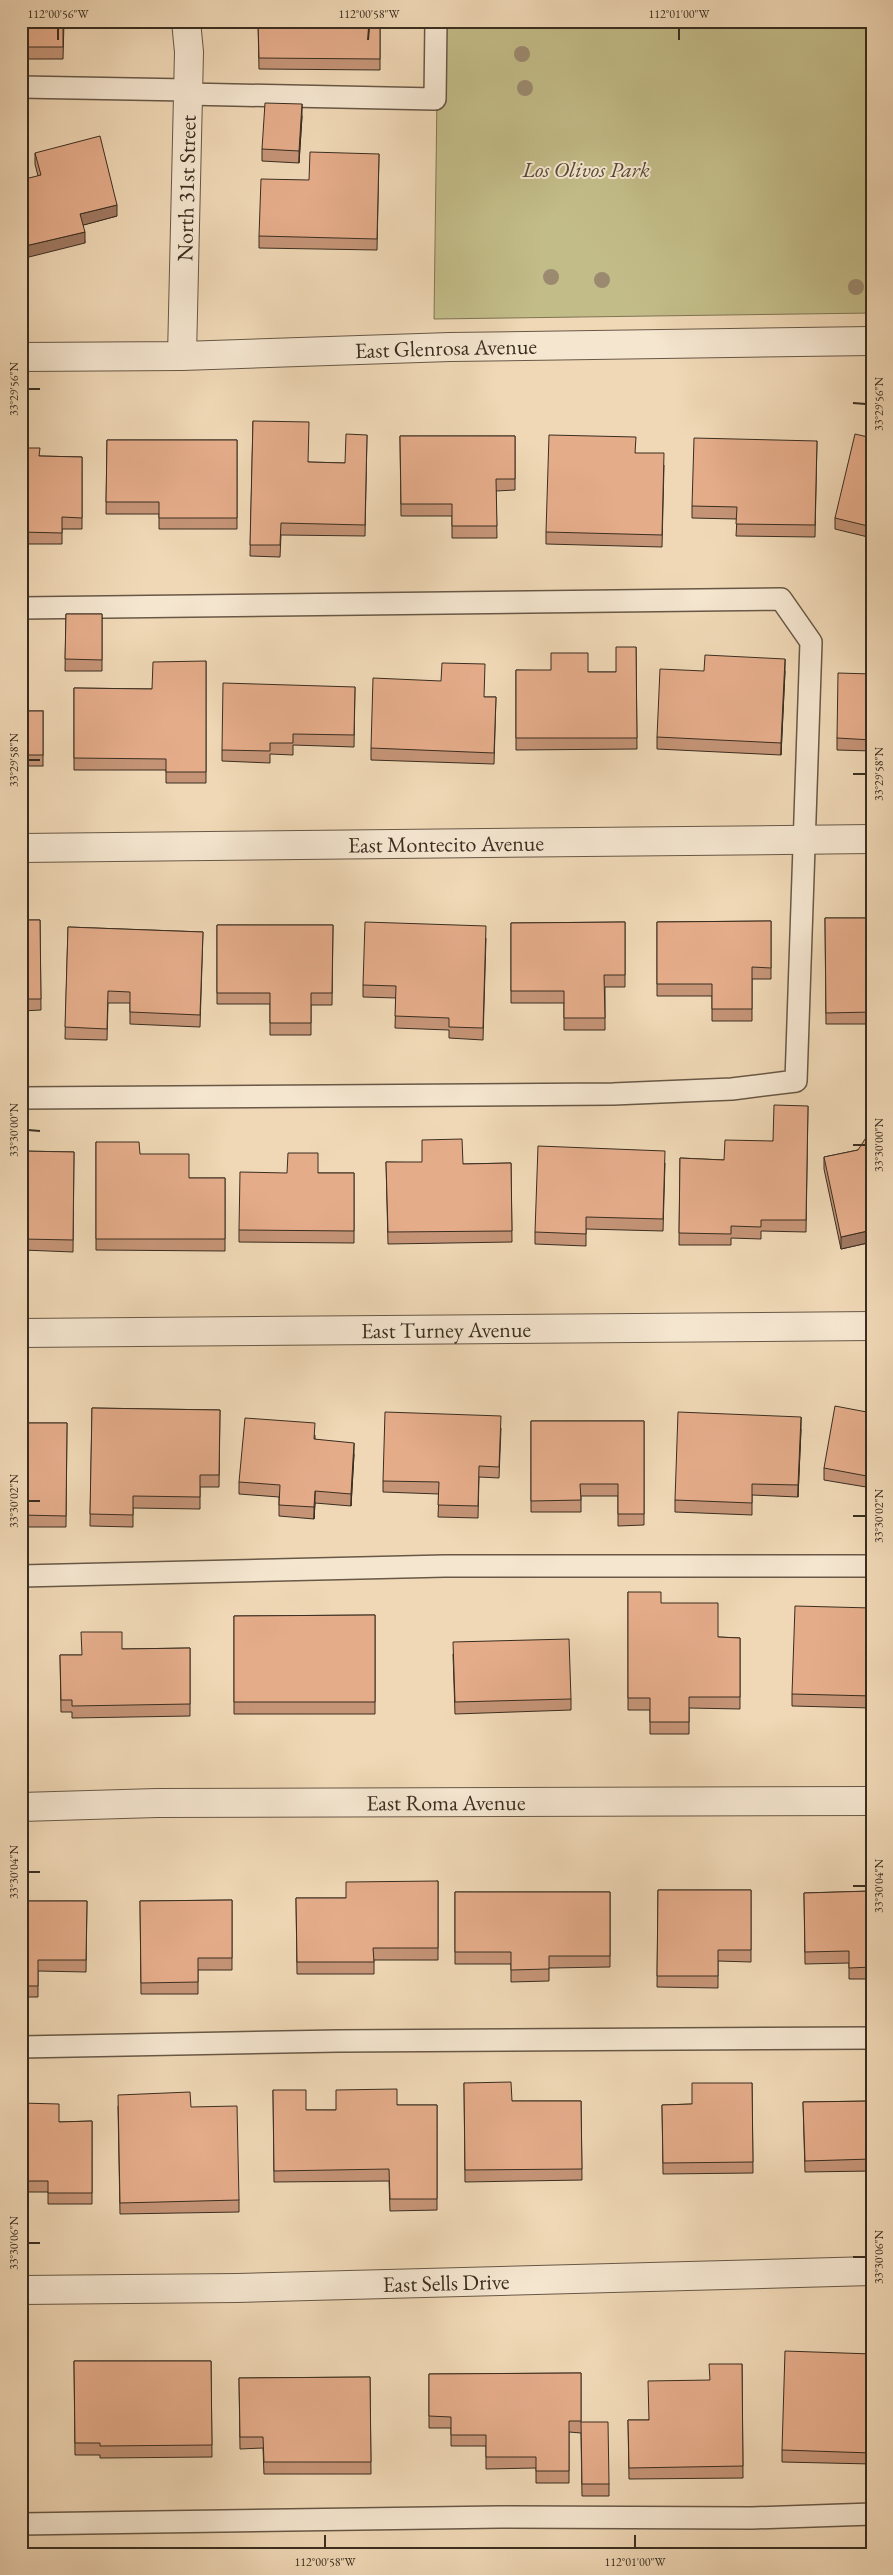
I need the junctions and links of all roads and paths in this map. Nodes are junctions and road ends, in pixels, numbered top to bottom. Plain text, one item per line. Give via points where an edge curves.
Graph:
1 (186, 21) edge
2 (436, 21) edge
3 (21, 87) edge
4 (187, 92) junction
5 (872, 341) edge
6 (182, 356) junction
7 (21, 357) edge
8 (21, 608) edge
9 (872, 839) edge
10 (806, 840) junction
11 (21, 848) edge
12 (21, 1098) edge
13 (872, 1326) edge
14 (21, 1333) edge
15 (872, 1566) edge
16 (21, 1576) edge
17 (872, 1801) edge
18 (21, 1807) edge
19 (872, 2038) edge
20 (21, 2047) edge
21 (872, 2271) edge
22 (21, 2290) edge
23 (872, 2514) edge
24 (21, 2524) edge

1 - 4 street, North 31st Street
2 - 4 lane via 435,99
3 - 4 lane
4 - 6 street, North 31st Street
5 - 6 street, East Glenrosa Avenue via 450,347
6 - 7 street, East Glenrosa Avenue
8 - 10 lane via 781,599 811,642
9 - 10 street, East Montecito Avenue
10 - 11 street, East Montecito Avenue
10 - 12 lane via 796,1081 732,1089 613,1094
13 - 14 street, East Turney Avenue
15 - 16 lane via 445,1566
17 - 18 street, East Roma Avenue via 157,1803
19 - 20 lane via 338,2041
21 - 22 street, East Sells Drive via 237,2288
23 - 24 lane via 752,2518 500,2516

